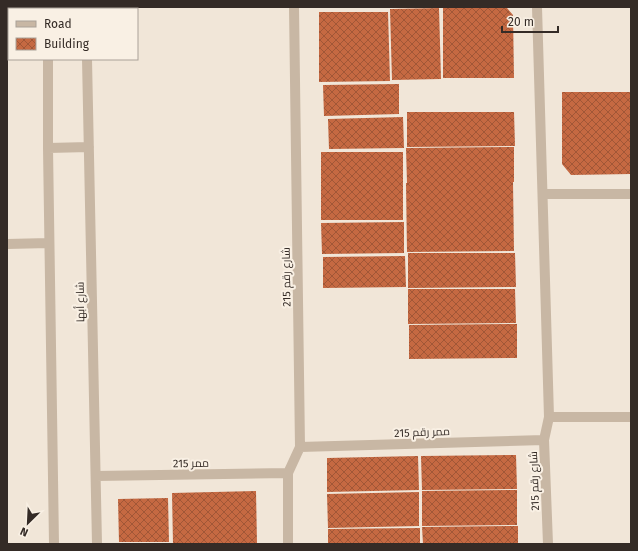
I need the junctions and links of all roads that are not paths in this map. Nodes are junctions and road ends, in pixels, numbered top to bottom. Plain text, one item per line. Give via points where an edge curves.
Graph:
1 (294, 7) edge
2 (537, 7) edge
3 (48, 60) edge
4 (88, 60) edge
5 (89, 147) junction
6 (48, 148) junction
7 (543, 194) junction
8 (631, 194) edge
9 (49, 243) junction
10 (7, 244) edge
11 (549, 417) junction
12 (631, 417) edge
13 (544, 440) junction
14 (300, 447) junction
15 (288, 474) junction
16 (96, 476) junction
17 (54, 544) edge
18 (96, 544) edge
19 (288, 544) edge
20 (548, 544) edge

1 - 14 street, شارع رقم 215
2 - 7 street, شارع رقم 215
3 - 6 street
4 - 5 street, شارع أبها
5 - 6 street
5 - 16 street, شارع أبها
6 - 9 street
7 - 8 street
7 - 11 street, شارع رقم 215
9 - 10 street
9 - 17 street
11 - 12 street
11 - 13 street, شارع رقم 215
13 - 14 street, ممر رقم 215
13 - 20 street, شارع رقم 215
14 - 15 street, شارع رقم 215
15 - 16 street, ممر 215
15 - 19 street, شارع رقم 215
16 - 18 street, شارع أبها

